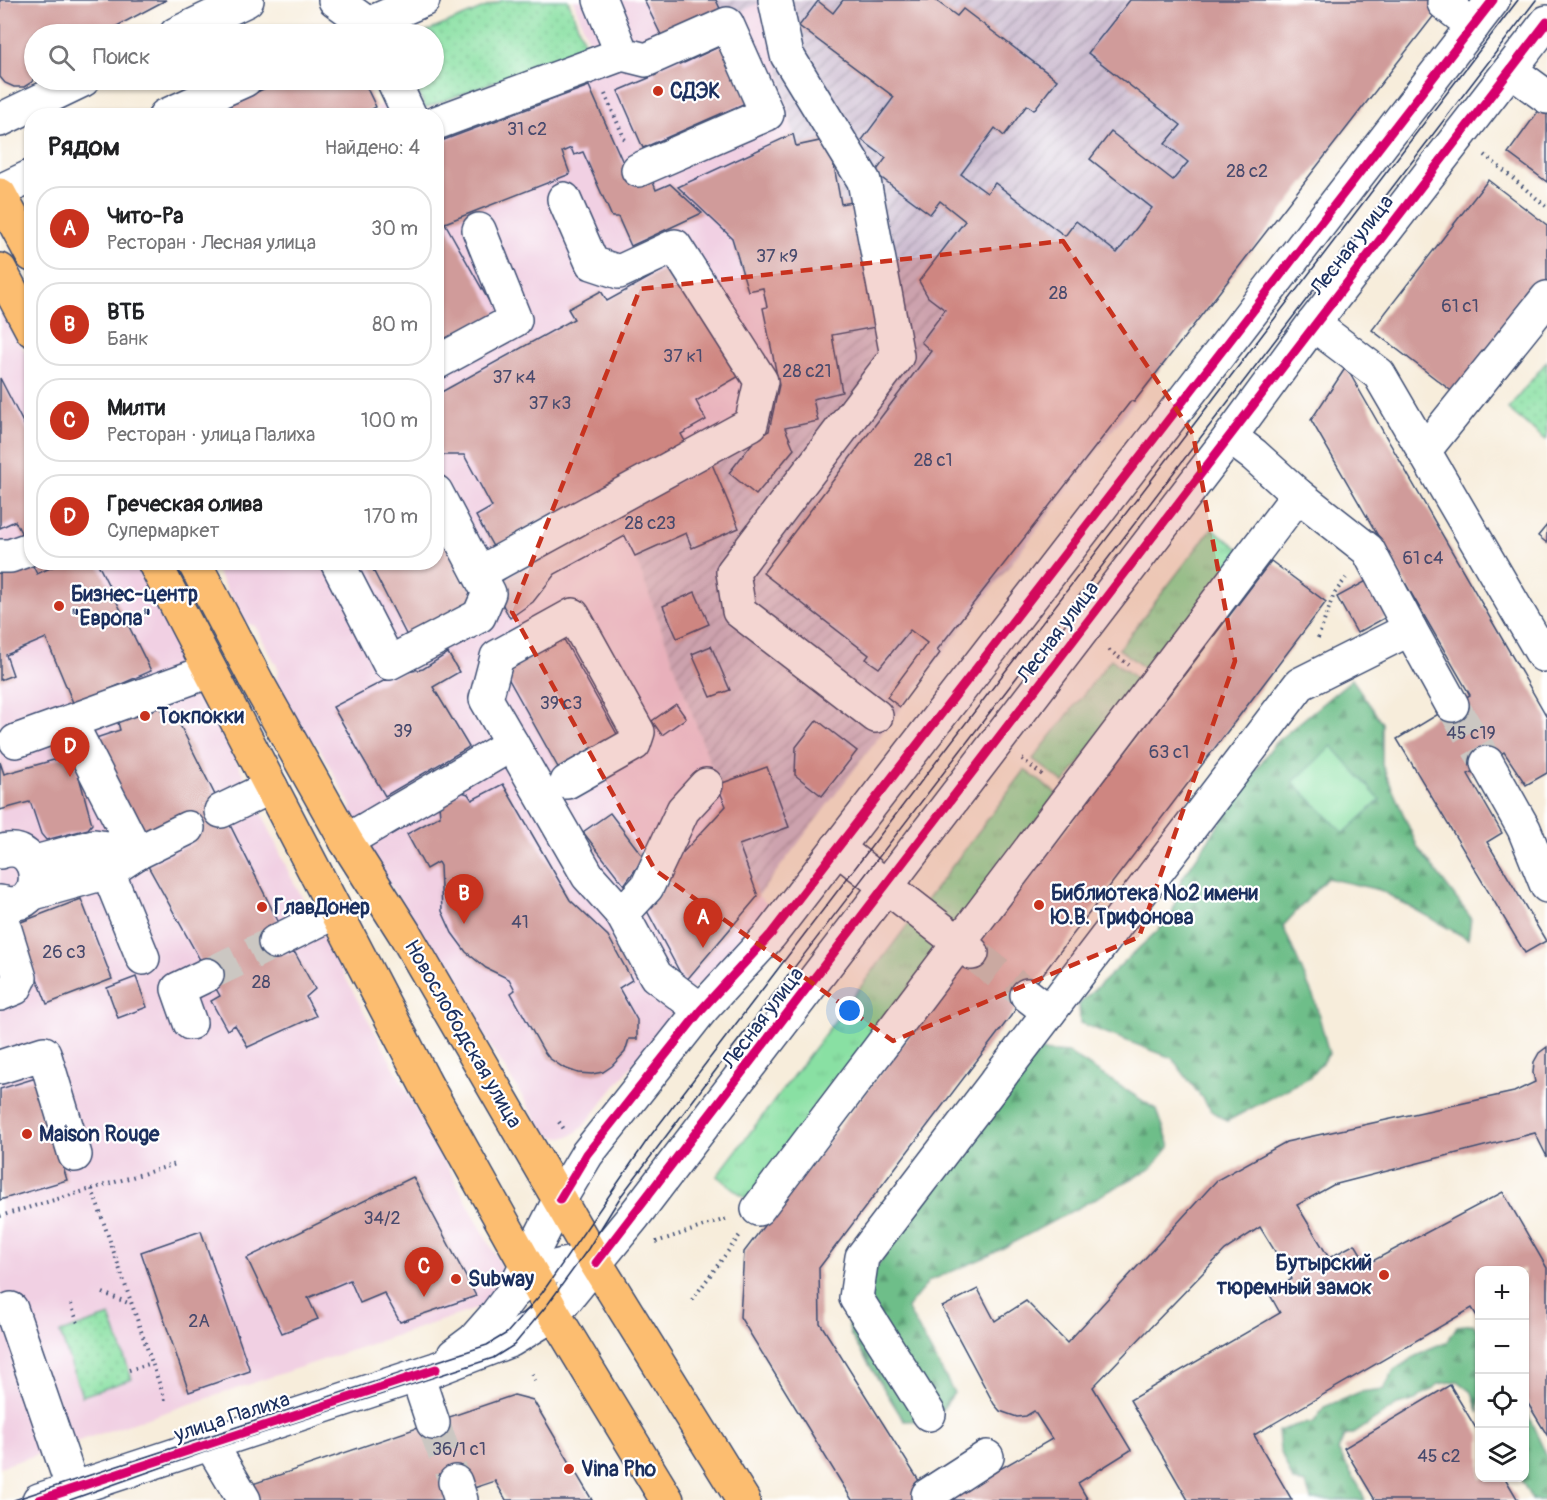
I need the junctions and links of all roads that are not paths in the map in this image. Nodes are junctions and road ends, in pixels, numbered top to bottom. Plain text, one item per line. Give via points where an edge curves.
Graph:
1 (247, 0) edge
2 (334, 0) edge
3 (423, 0) edge
4 (600, 0) edge
5 (775, 0) edge
6 (1493, 0) edge
7 (1444, 3) dead end
8 (1547, 22) edge
9 (197, 24) edge
10 (356, 24) edge
11 (376, 24) edge
12 (1473, 26) junction
13 (622, 54) junction
14 (1510, 70) junction
15 (62, 90) edge
16 (223, 90) edge
17 (398, 90) edge
18 (1547, 97) edge
19 (24, 108) edge
20 (25, 108) edge
21 (183, 108) edge
22 (406, 108) edge
23 (0, 120) edge
24 (444, 120) edge
25 (638, 170) road end
26 (24, 180) edge
27 (0, 191) edge
28 (0, 195) edge
29 (564, 199) dead end
30 (479, 230) dead end
31 (24, 240) edge
32 (0, 270) edge
33 (1547, 298) edge
34 (24, 315) edge
35 (1313, 324) junction
36 (444, 359) edge
37 (1230, 437) junction
38 (1424, 451) junction
39 (1298, 495) junction
40 (444, 507) edge
41 (24, 551) edge
42 (0, 556) edge
43 (158, 570) edge
44 (198, 570) edge
45 (341, 570) edge
46 (479, 573) junction
47 (1410, 628) junction
48 (1547, 650) edge
49 (210, 671) junction
50 (1452, 705) tunnel mouth
51 (876, 716) dead end
52 (70, 722) junction
53 (16, 741) dead end
54 (512, 744) junction
55 (1486, 763) tunnel mouth
56 (567, 782) dead end
57 (706, 785) dead end
58 (271, 787) junction
59 (221, 811) dead end
60 (1536, 822) edge
61 (188, 828) dead end
62 (346, 842) junction
63 (837, 848) junction
64 (0, 852) edge
65 (137, 853) junction
66 (108, 872) junction
67 (886, 886) junction
68 (1547, 886) edge
69 (16, 891) edge
70 (335, 912) junction
71 (622, 914) junction
72 (275, 942) tunnel mouth
73 (966, 948) junction
74 (143, 958) dead end
75 (207, 975) tunnel mouth
76 (0, 994) edge
77 (701, 1010) junction
78 (190, 1023) dead end
79 (0, 1067) edge
80 (75, 1155) dead end
81 (560, 1199) junction
82 (758, 1209) road end
83 (596, 1263) junction
84 (523, 1278) junction
85 (11, 1309) dead end
86 (554, 1314) junction
87 (426, 1372) junction
88 (929, 1414) dead end
89 (433, 1423) tunnel mouth
90 (210, 1443) junction
91 (987, 1457) dead end
92 (119, 1488) edge
93 (928, 1495) dead end
94 (50, 1497) edge
95 (244, 1500) edge
96 (667, 1500) edge
97 (743, 1500) edge

1 - 9 street
2 - 10 street
3 - 11 street
4 - 13 street
5 - 51 street via 787,55 864,181 897,356 733,572 739,611
6 - 12 street, Лесная улица
7 - 12 street
8 - 14 street, Лесная улица
12 - 63 street, Лесная улица
13 - 24 street
13 - 25 street via 646,60 727,24 767,114
14 - 18 street
14 - 35 street, Лесная улица
15 - 20 street
16 - 21 street
17 - 22 street
19 - 23 street
26 - 27 street
28 - 31 main road
29 - 46 street via 592,263 619,272 675,246 761,381 751,424
30 - 36 street via 515,320
32 - 34 main road
33 - 38 street
35 - 37 street, Лесная улица
35 - 38 street via 1379,374
37 - 39 street
37 - 67 street, Лесная улица
38 - 48 street via 1543,655
39 - 47 street via 1368,550
39 - 73 street
40 - 46 street
41 - 42 street
43 - 49 main road
44 - 62 main road, Новослободская улица
45 - 46 street via 389,663 479,616 489,593
47 - 50 street
47 - 88 street via 1300,684 1038,1004 862,1257 856,1298
49 - 52 street
49 - 58 main road
52 - 53 street
52 - 65 street
54 - 56 street via 486,699 497,657 573,615 638,732 634,744
54 - 62 street
54 - 71 street via 588,876
55 - 60 street
57 - 71 street via 683,810 647,887
58 - 59 street
58 - 70 main road
60 - 68 street
61 - 65 street
62 - 81 main road, Новослободская улица via 405,934
63 - 67 street
63 - 77 street, Лесная улица via 771,934
64 - 69 street via 25,855
65 - 66 street
65 - 69 street via 94,846
66 - 69 street
66 - 74 street
67 - 73 street
67 - 83 street, Лесная улица
69 - 76 street via 3,920 20,978 15,988
70 - 72 street
70 - 84 main road
71 - 77 street via 656,976
73 - 82 street
75 - 78 street via 178,989
77 - 81 street, Лесная улица via 587,1154
79 - 80 street via 45,1053
81 - 83 main road, Новослободская улица
81 - 84 street, Лесная улица
83 - 84 street via 568,1265
83 - 86 street, Лесная улица
83 - 97 main road, Новослободская улица
84 - 86 main road
84 - 87 street, улица Палиха via 474,1340
85 - 94 street
86 - 87 street, улица Палиха via 512,1341
86 - 96 main road
87 - 89 street
87 - 90 street, улица Палиха
90 - 92 street, улица Палиха
90 - 95 street
91 - 93 street
92 - 94 street, улица Палиха

